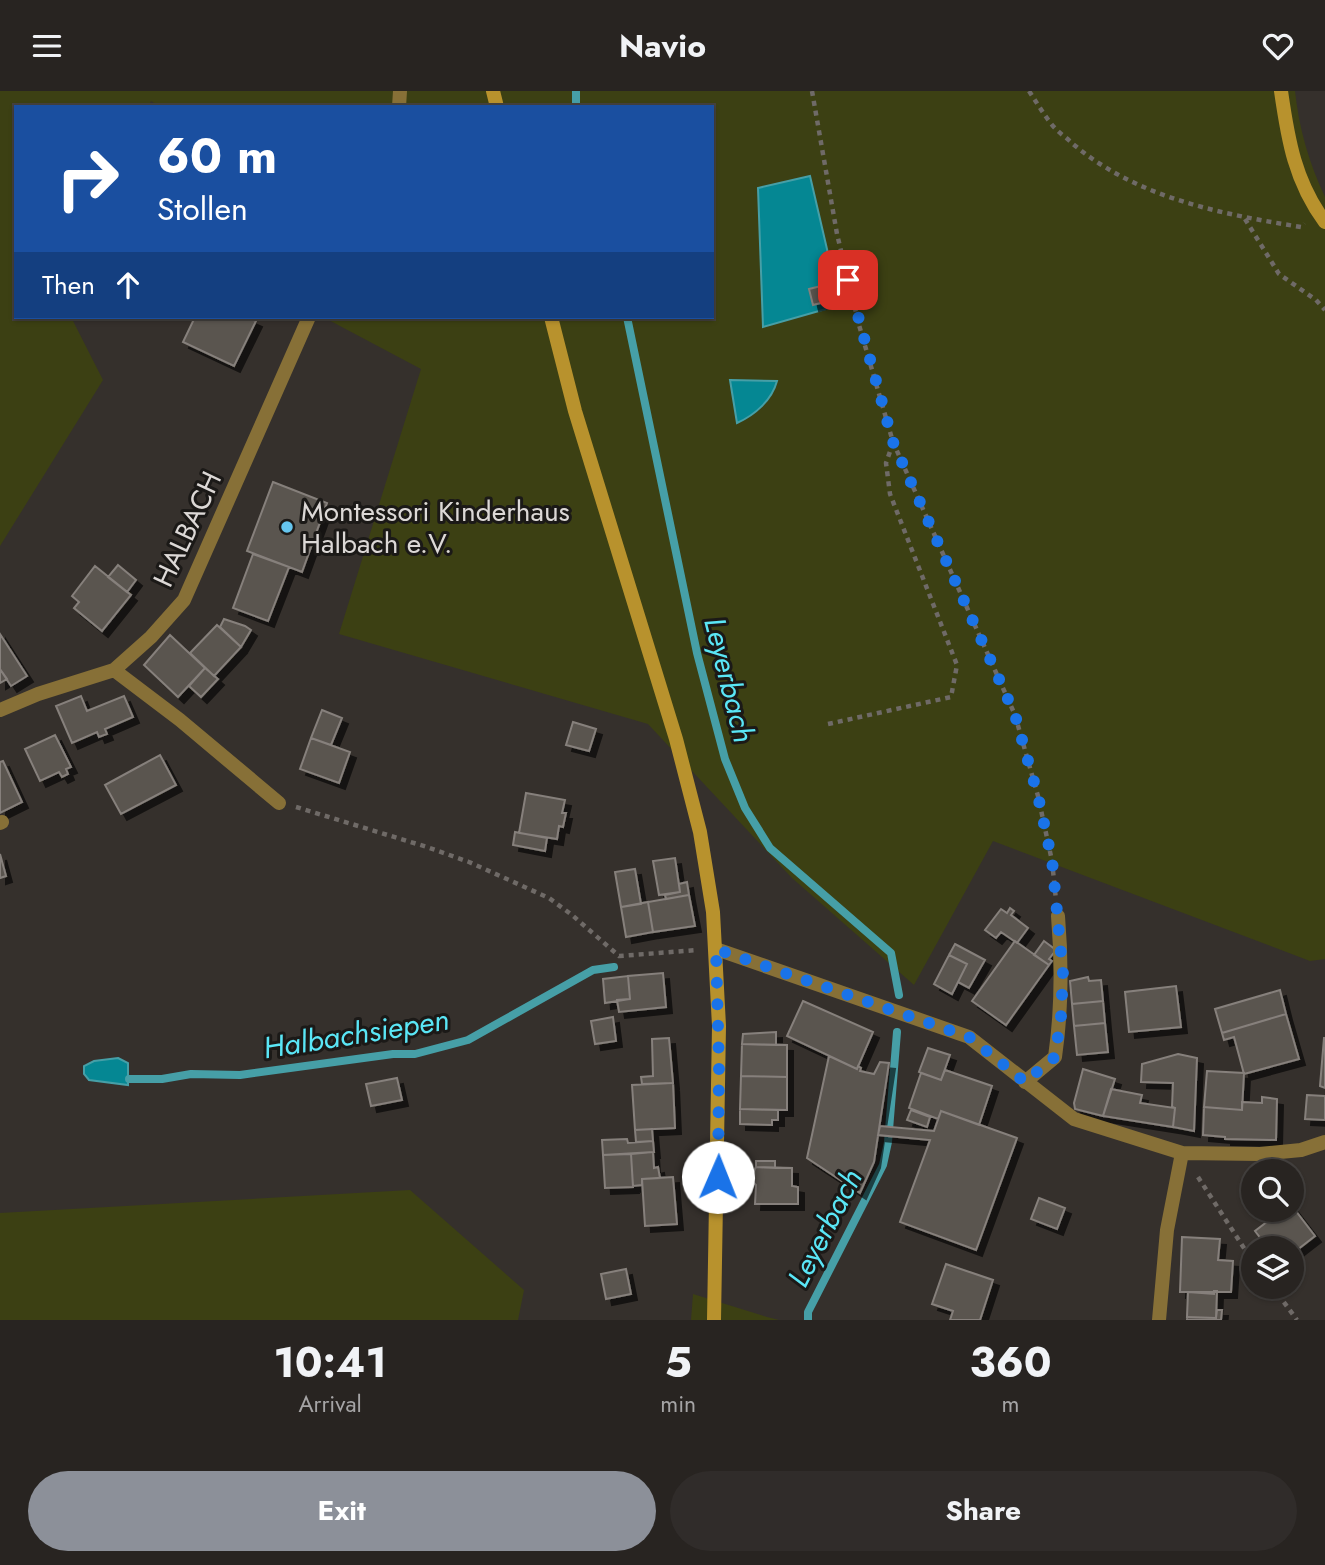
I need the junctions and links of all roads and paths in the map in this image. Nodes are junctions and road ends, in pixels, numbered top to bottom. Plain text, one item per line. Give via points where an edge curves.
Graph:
1 (812, 91) edge
2 (1029, 91) edge
3 (1281, 91) edge
4 (1321, 217) edge
5 (1244, 218) junction
6 (1325, 310) edge
7 (308, 319) edge
8 (552, 319) edge
9 (893, 442) junction
10 (114, 670) junction
11 (0, 710) edge
12 (828, 724) dead end
13 (279, 803) joint
14 (1058, 916) joint
15 (716, 949) junction
16 (1025, 1082) junction
17 (1325, 1142) edge
18 (1182, 1153) junction
19 (1241, 1244) edge
20 (1282, 1299) edge
21 (714, 1320) edge
22 (1159, 1320) edge
23 (1297, 1320) edge

1 - 9 path via 836,234
2 - 5 path via 1054,128 1089,158 1165,197
3 - 4 main road via 1289,146 1309,201
4 - 5 path via 1301,227
5 - 6 path via 1279,274
7 - 10 street, HALBACH via 184,600 152,637
8 - 15 main road via 575,411 676,739 700,832
9 - 12 path via 886,463 890,494 957,665 951,697
9 - 14 path via 1015,715 1052,860
10 - 11 street, HALBACH
10 - 13 street
13 - 15 path via 469,862 537,893 572,915 619,956
14 - 16 street via 1063,974 1055,1057
15 - 16 street via 969,1037
15 - 21 main road via 719,1066
16 - 18 street via 1073,1119
17 - 18 street via 1301,1150 1260,1154
18 - 19 path
18 - 22 street via 1167,1230
20 - 23 path

